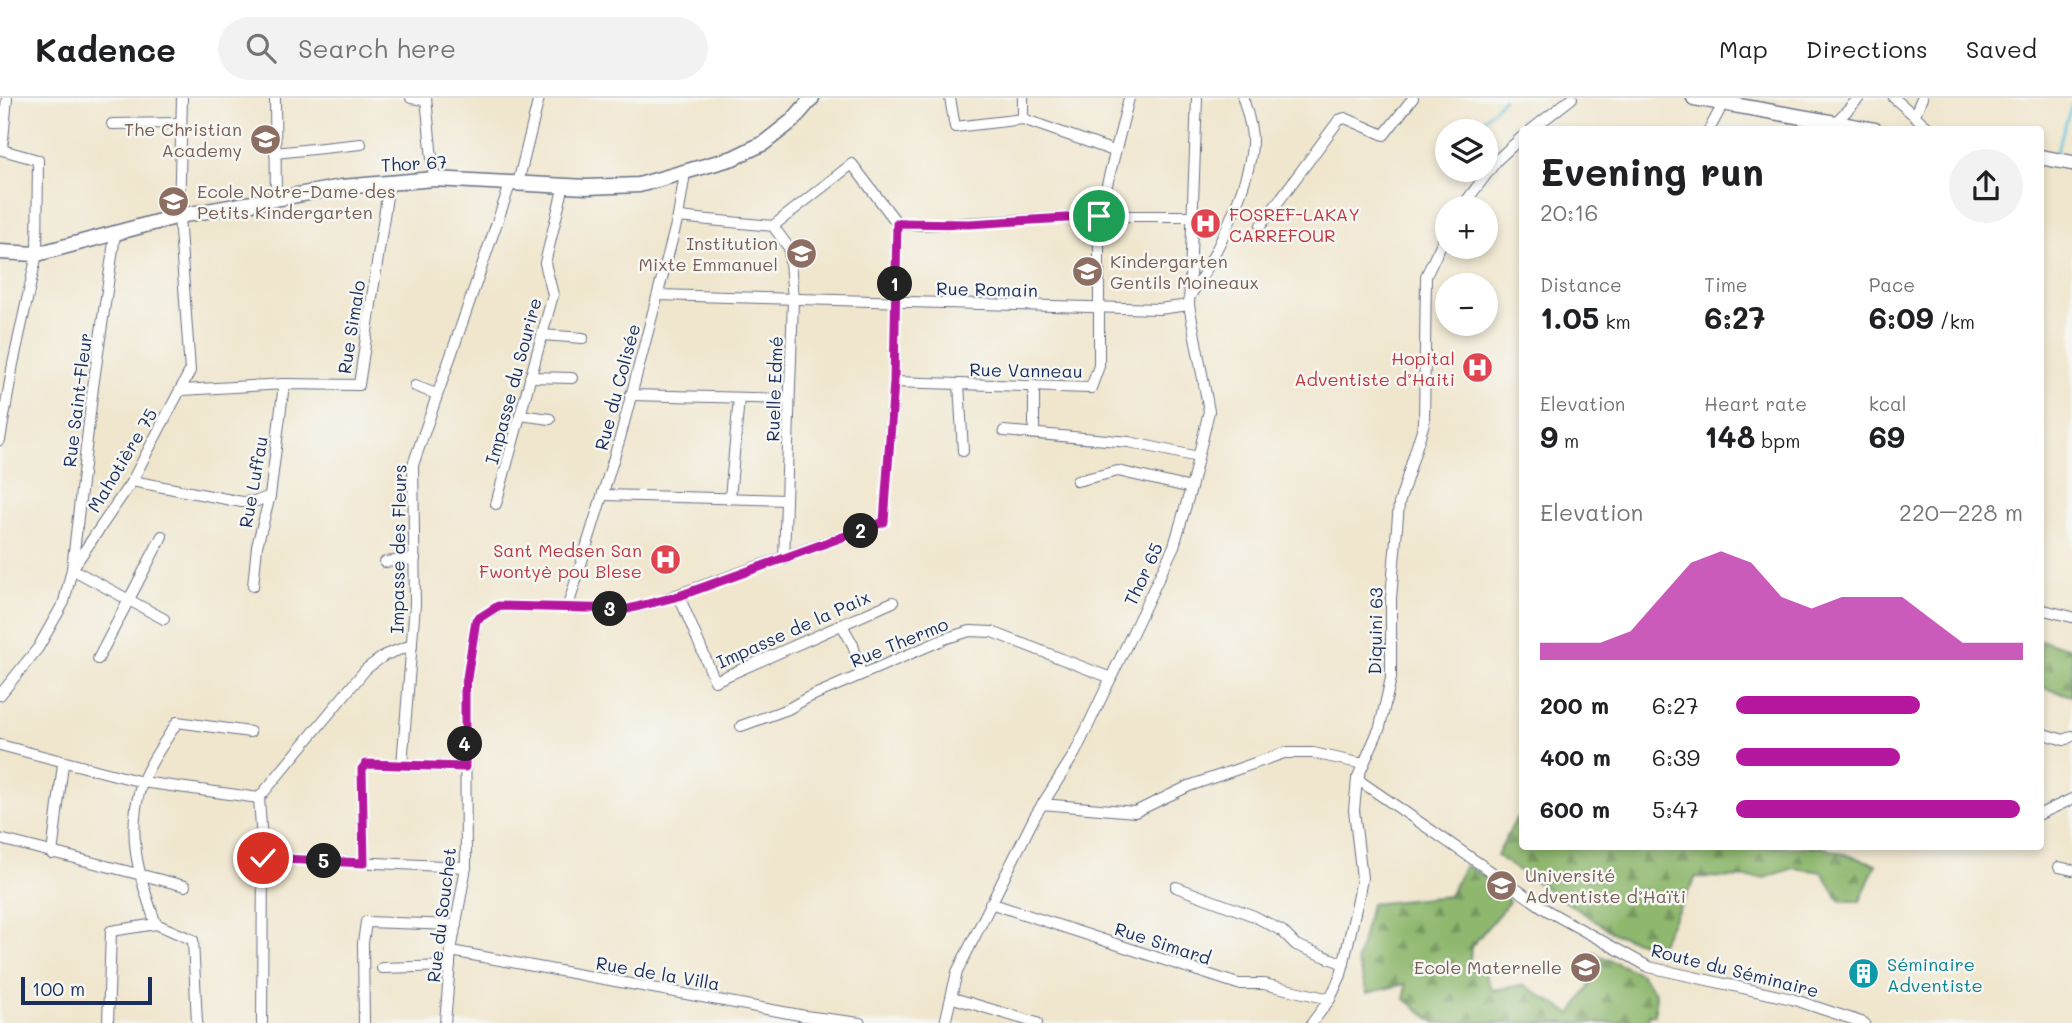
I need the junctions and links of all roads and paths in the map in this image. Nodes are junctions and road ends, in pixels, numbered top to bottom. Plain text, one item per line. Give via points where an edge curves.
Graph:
1 (7, 98) edge
2 (182, 98) edge
3 (275, 98) edge
4 (411, 98) edge
5 (539, 98) edge
6 (812, 98) edge
7 (950, 98) edge
8 (1023, 98) edge
9 (1129, 98) edge
10 (1197, 98) edge
11 (1243, 98) edge
12 (1413, 98) edge
13 (1572, 98) edge
14 (1694, 98) edge
15 (1859, 98) edge
16 (1894, 98) edge
17 (1922, 98) edge
18 (425, 99) edge
19 (1723, 104) junction
20 (1914, 114) junction
21 (1023, 120) junction
22 (181, 123) junction
23 (1835, 123) junction
24 (112, 124) dead end
25 (1536, 126) edge
26 (1711, 126) edge
27 (1852, 126) edge
28 (1927, 126) edge
29 (1519, 140) edge
30 (361, 144) dead end
31 (1114, 151) junction
32 (275, 153) junction
33 (2044, 158) edge
34 (2072, 163) edge
35 (685, 173) junction
36 (434, 179) junction
37 (389, 183) junction
38 (514, 183) junction
39 (564, 185) junction
40 (1470, 196) edge
41 (276, 200) junction
42 (179, 216) junction
43 (1099, 216) junction
44 (1192, 216) junction
45 (678, 217) junction
46 (897, 223) junction
47 (1261, 225) dead end
48 (773, 226) junction
49 (115, 235) junction
50 (0, 252) edge
51 (37, 254) junction
52 (1435, 257) edge
53 (658, 295) junction
54 (793, 300) junction
55 (1189, 300) junction
56 (894, 302) junction
57 (1099, 307) junction
58 (542, 335) junction
59 (583, 338) dead end
60 (530, 377) junction
61 (572, 378) dead end
62 (894, 382) junction
63 (284, 384) junction
64 (959, 384) junction
65 (415, 386) dead end
66 (1034, 386) junction
67 (182, 390) junction
68 (436, 394) junction
69 (630, 395) junction
70 (739, 398) junction
71 (788, 399) junction
72 (520, 415) junction
73 (550, 419) dead end
74 (1004, 431) dead end
75 (1034, 431) junction
76 (0, 440) edge
77 (963, 451) dead end
78 (1198, 457) junction
79 (132, 481) junction
80 (1077, 481) dead end
81 (1191, 488) junction
82 (604, 495) junction
83 (270, 496) junction
84 (730, 498) junction
85 (786, 500) junction
86 (496, 503) dead end
87 (162, 536) dead end
88 (415, 559) junction
89 (784, 559) junction
90 (385, 562) dead end
91 (72, 569) junction
92 (253, 586) dead end
93 (679, 596) junction
94 (128, 599) junction
95 (893, 602) dead end
96 (568, 606) junction
97 (2044, 610) edge
98 (2072, 617) edge
99 (164, 619) dead end
100 (842, 625) junction
101 (412, 645) junction
102 (98, 659) dead end
103 (861, 674) junction
104 (1111, 678) junction
105 (0, 695) edge
106 (741, 726) dead end
107 (250, 732) dead end
108 (2044, 734) edge
109 (2072, 736) edge
110 (0, 746) edge
111 (63, 764) junction
112 (1363, 764) junction
113 (402, 765) junction
114 (465, 767) junction
115 (1357, 779) junction
116 (142, 782) junction
117 (259, 798) junction
118 (2072, 799) edge
119 (1042, 804) junction
120 (2044, 812) edge
121 (0, 839) edge
122 (52, 854) junction
123 (263, 858) junction
124 (364, 863) junction
125 (466, 867) junction
126 (2059, 867) dead end
127 (2072, 870) edge
128 (138, 876) junction
129 (185, 886) dead end
130 (1176, 887) dead end
131 (990, 903) junction
132 (156, 924) junction
133 (456, 925) junction
134 (451, 951) junction
135 (1343, 964) junction
136 (450, 966) junction
137 (382, 968) dead end
138 (954, 998) junction
139 (1330, 999) junction
140 (108, 1023) edge
141 (197, 1023) edge
142 (262, 1023) edge
143 (365, 1023) edge
144 (446, 1023) edge
145 (860, 1023) edge
146 (946, 1023) edge
147 (1037, 1023) edge
148 (1312, 1023) edge
149 (1864, 1023) edge

1 - 51 street via 2,150 38,160
2 - 22 street, Mahotière 75
3 - 32 street
4 - 18 street
5 - 38 street, Impasse des Fleurs
6 - 35 street, Thor 67 via 764,143
7 - 21 street via 955,127
8 - 21 street
9 - 31 street, Rue Vanneau
10 - 44 street, Thor 65
11 - 55 street via 1252,142 1246,172 1229,220
12 - 47 street via 1384,135 1345,118 1339,120
13 - 25 street
14 - 19 street
15 - 23 street
16 - 20 street
17 - 20 street
18 - 36 street
19 - 23 street
19 - 26 street
20 - 28 street
21 - 31 street
22 - 24 street
22 - 42 street, Mahotière 75
23 - 27 street
29 - 40 street via 1497,159
30 - 32 street
31 - 43 street, Rue Vanneau
32 - 41 street
33 - 34 street
35 - 39 street, Thor 67 via 639,185
35 - 45 street, Rue du Colisée
36 - 37 street, Thor 67
36 - 38 street, Thor 67
37 - 41 street, Thor 67
37 - 63 street, Rue Simalo via 359,385
38 - 39 street, Thor 67
38 - 68 street, Impasse des Fleurs
39 - 58 street, Impasse du Sourire via 545,262 553,295
41 - 42 street, Thor 67
42 - 49 street, Thor 67
42 - 67 street, Mahotière 75 via 190,371
43 - 44 street
43 - 46 street
43 - 57 street, Rue Vanneau
44 - 55 street, Thor 65
45 - 48 street
45 - 53 street, Rue du Colisée
46 - 48 street via 852,164
46 - 56 street, Rue du Souchet
48 - 54 street, Ruelle Edmé via 789,248
49 - 51 street, Thor 67
49 - 91 street, Rue Saint-Fleur
50 - 51 street, Thor 67
51 - 76 street
52 - 112 street, Diquini 63 via 1426,276 1423,307 1424,423 1399,503 1391,598 1391,678 1380,727
53 - 54 street, Rue Romain
53 - 69 street, Rue du Colisée
54 - 56 street, Rue Romain
54 - 71 street, Ruelle Edmé
55 - 57 street, Rue Romain via 1159,309
55 - 78 street, Thor 65 via 1209,411
56 - 57 street, Rue Romain
56 - 62 street, Rue du Souchet
57 - 66 street, Rue Vanneau via 1099,366 1091,388
58 - 59 street
58 - 60 street, Impasse du Sourire
60 - 61 street
60 - 72 street, Impasse du Sourire
62 - 64 street, Rue Vanneau
62 - 89 street, Rue du Souchet via 884,522
63 - 67 street, Rue Simalo
63 - 83 street, Rue Luffau
64 - 66 street, Rue Vanneau
64 - 77 street
65 - 68 street
66 - 75 street
67 - 79 street, Mahotière 75
68 - 88 street, Impasse des Fleurs via 412,465
69 - 70 street
69 - 82 street, Rue du Colisée
70 - 71 street
70 - 84 street
71 - 85 street, Ruelle Edmé
72 - 73 street
72 - 86 street, Impasse du Sourire
74 - 75 street
75 - 78 street via 1159,446
78 - 81 street, Thor 65
79 - 83 street via 242,502
79 - 91 street, Mahotière 75
80 - 81 street via 1118,471
81 - 104 street, Thor 65 via 1174,546
82 - 84 street
82 - 96 street, Rue du Colisée
83 - 92 street, Rue Luffau
84 - 85 street
85 - 89 street, Ruelle Edmé
87 - 94 street
88 - 90 street
88 - 101 street, Impasse des Fleurs
89 - 93 street, Rue du Souchet
91 - 94 street
91 - 105 street, Mahotière 75 via 64,602 38,649
93 - 96 street, Rue du Souchet via 628,609
93 - 100 street, Impasse de la Paix via 715,681
94 - 99 street
94 - 102 street
95 - 100 street, Impasse de la Paix
96 - 114 street, Rue du Souchet via 498,606 476,620 465,691
97 - 98 street
100 - 103 street
101 - 113 street, Impasse des Fleurs
101 - 117 street via 385,655 366,669
103 - 104 street, Rue Thermo via 970,631 992,632
103 - 106 street, Rue Thermo
104 - 119 street, Thor 65 via 1076,753
107 - 116 street via 177,722
108 - 109 street via 2064,740
110 - 111 street
111 - 116 street
111 - 122 street
112 - 115 street, Diquini 63
112 - 119 street via 1313,753 1284,753 1189,786 1135,812
113 - 114 street
113 - 124 street via 371,761 362,769
114 - 125 street, Rue du Souchet
115 - 135 street, Diquini 63 via 1354,810 1362,878
115 - 149 street, Route du Séminaire via 1548,911 1649,967 1792,999
116 - 117 street
116 - 128 street via 133,841
117 - 123 street
118 - 120 street
119 - 131 street, Thor 65
121 - 122 street
122 - 128 street
123 - 124 street
123 - 142 street
124 - 125 street
125 - 133 street, Rue du Souchet
126 - 127 street
128 - 129 street
128 - 132 street
130 - 135 street via 1254,916 1282,931 1296,945
131 - 138 street, Thor 65 via 957,972
131 - 139 street, Rue Simard via 1238,984 1264,984
132 - 140 street via 111,931
132 - 141 street via 193,940
133 - 134 street, Rue du Souchet
133 - 143 street via 366,922
134 - 136 street, Rue du Souchet
134 - 145 street, Rue de la Villa
135 - 139 street, Diquini 63
136 - 137 street
136 - 144 street, Rue du Souchet
138 - 146 street, Thor 65
138 - 147 street
139 - 148 street, Diquini 63

